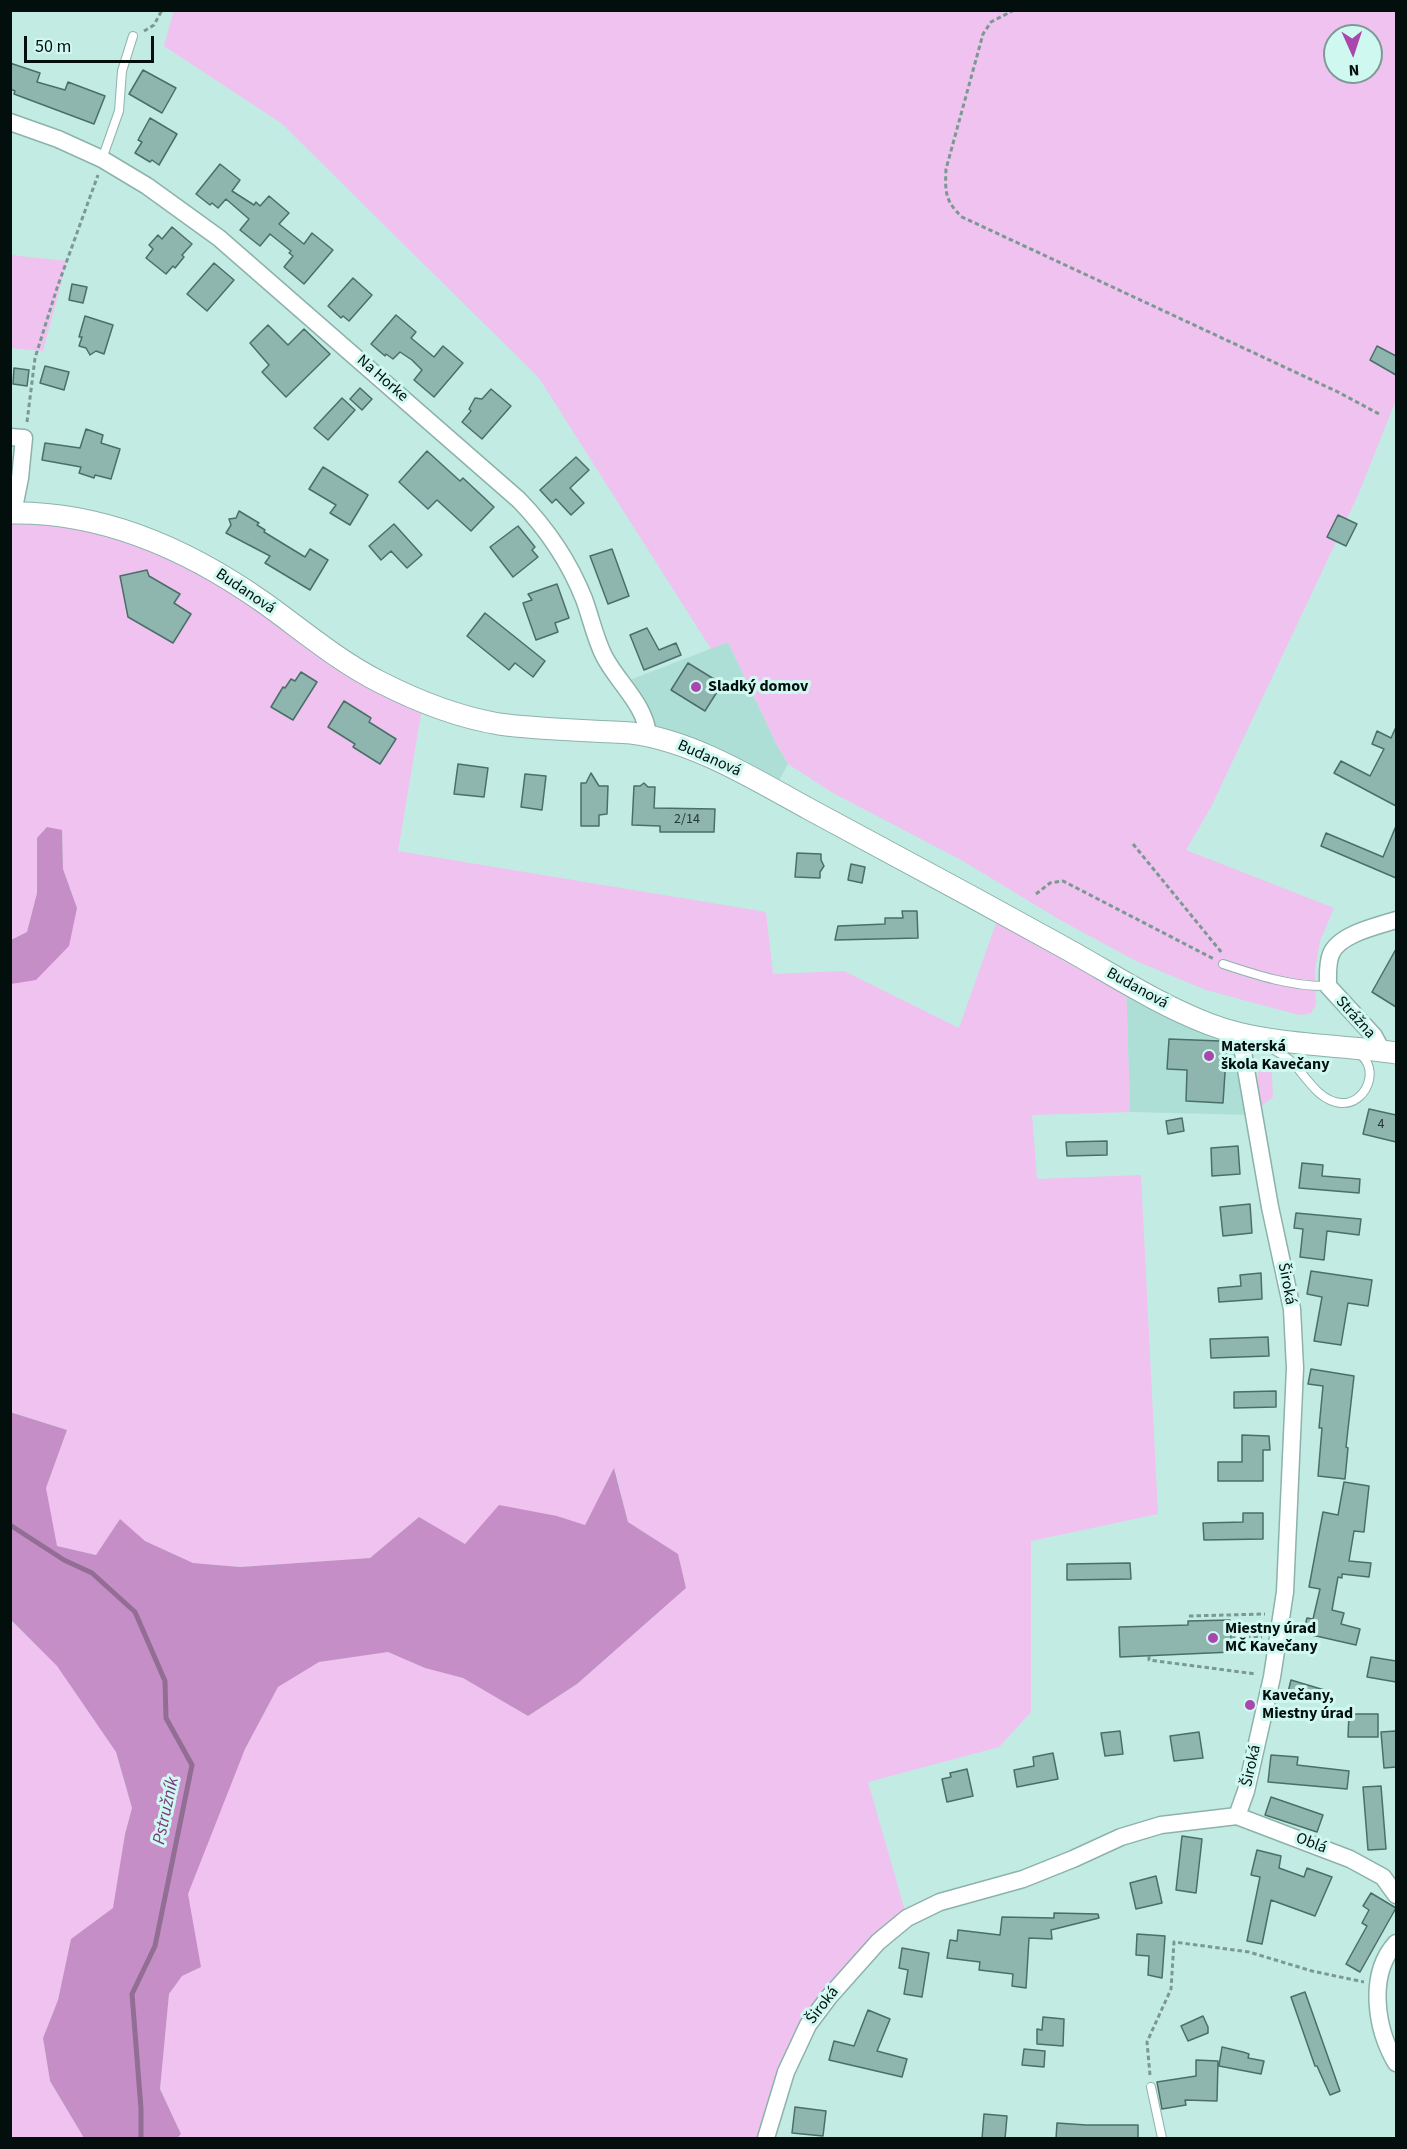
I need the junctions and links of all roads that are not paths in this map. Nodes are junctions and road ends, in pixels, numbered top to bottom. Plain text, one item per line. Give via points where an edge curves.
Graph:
1 (133, 36) road end
2 (10, 122) edge
3 (102, 159) junction
4 (17, 437) edge
5 (12, 513) edge
6 (648, 735) junction
7 (1396, 920) edge
8 (1223, 964) road end
9 (1328, 986) junction
10 (1240, 1035) junction
11 (1348, 1048) junction
12 (1392, 1050) edge
13 (1237, 1816) junction
14 (1390, 1874) edge
15 (1396, 1895) edge
16 (1396, 1943) edge
17 (1396, 2063) edge
18 (1151, 2087) road end
19 (766, 2139) edge
20 (1162, 2139) edge

1 - 3 lane via 122,71 120,111
2 - 3 street, Na Horke
3 - 6 street, Na Horke via 219,238 540,521 568,564 604,655 642,712
4 - 5 street via 20,478
5 - 6 street, Budanová via 62,514 94,521 172,549 262,601 378,681 423,702 500,724
6 - 10 street, Budanová via 723,764 1163,1004
7 - 9 street, Strážna via 1338,944 1329,960
8 - 9 lane via 1316,987
9 - 12 street, Strážna
10 - 11 street, Budanová
10 - 11 lane via 1291,1061 1318,1092 1339,1103 1361,1095 1370,1077 1368,1062
10 - 13 street, Široká via 1292,1309 1295,1368 1285,1592 1272,1677
11 - 12 street, Budanová
13 - 14 street, Oblá
13 - 19 street, Široká via 1161,1825 1121,1837 1023,1879 940,1902 907,1918 878,1942 808,2025 786,2072
14 - 15 street, Oblá
16 - 17 street via 1381,1968 1377,1985 1386,2045
18 - 20 lane

